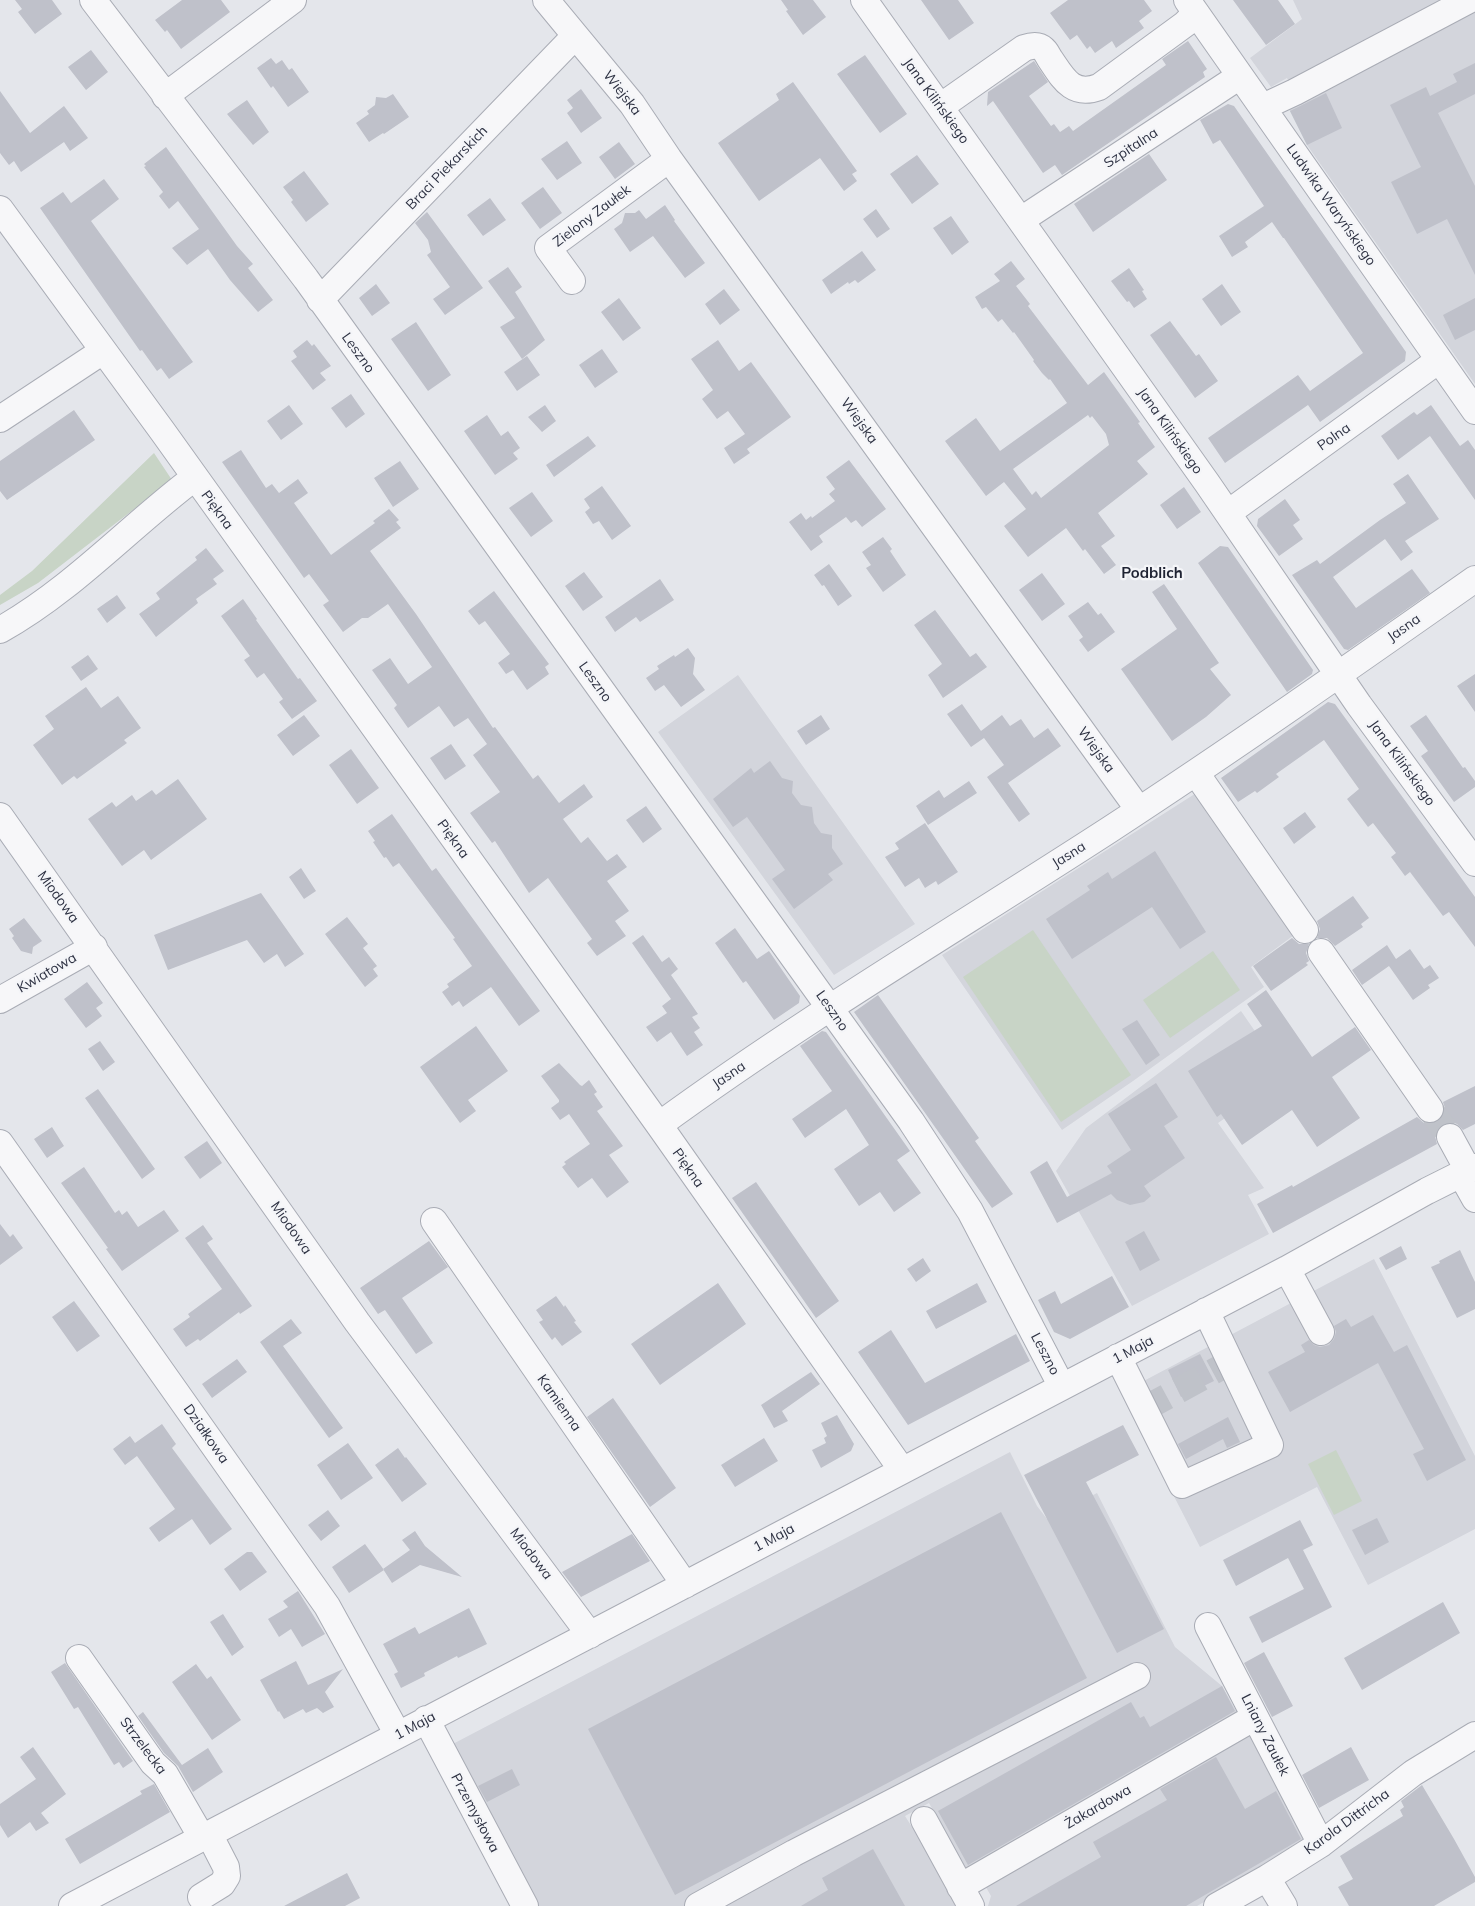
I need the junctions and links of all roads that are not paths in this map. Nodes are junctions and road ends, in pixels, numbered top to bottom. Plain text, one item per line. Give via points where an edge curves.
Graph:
1 (93, 0) edge
2 (293, 0) edge
3 (546, 0) edge
4 (864, 0) edge
5 (1469, 0) edge
6 (1192, 6) edge
7 (575, 36) junction
8 (1240, 76) junction
9 (165, 96) junction
10 (940, 107) junction
11 (1262, 107) junction
12 (669, 158) junction
13 (0, 210) edge
14 (1021, 220) junction
15 (572, 282) dead end
16 (320, 300) junction
17 (102, 351) junction
18 (1439, 360) junction
19 (1475, 411) edge
20 (0, 419) edge
21 (194, 478) junction
22 (1228, 513) junction
23 (1475, 579) edge
24 (0, 630) edge
25 (1338, 675) junction
26 (1196, 773) junction
27 (1140, 810) junction
28 (0, 816) edge
29 (1475, 863) edge
30 (1305, 930) dead end
31 (94, 947) junction
32 (1321, 952) dead end
33 (0, 1000) edge
34 (829, 1007) junction
35 (1430, 1109) tunnel mouth
36 (659, 1124) junction
37 (1450, 1137) tunnel mouth
38 (0, 1143) edge
39 (1468, 1170) edge
40 (1475, 1199) edge
41 (434, 1221) dead end
42 (1287, 1269) junction
43 (1206, 1311) junction
44 (1321, 1332) dead end
45 (1118, 1357) junction
46 (1062, 1387) junction
47 (902, 1470) junction
48 (685, 1585) junction
49 (1208, 1626) dead end
50 (590, 1634) junction
51 (80, 1658) dead end
52 (1137, 1676) dead end
53 (1256, 1717) junction
54 (426, 1719) junction
55 (398, 1735) junction
56 (1475, 1735) edge
57 (924, 1820) dead end
58 (206, 1836) junction
59 (1321, 1844) junction
60 (1267, 1878) junction
61 (966, 1896) edge
62 (201, 1898) dead end
63 (72, 1906) edge
64 (525, 1906) edge
65 (698, 1906) edge
66 (1218, 1906) edge
67 (1284, 1906) edge

1 - 9 street, Leszno
2 - 9 street
3 - 7 street, Wiejska
4 - 10 street, Jana Kilińskiego
5 - 11 street
6 - 8 street, Ludwika Waryńskiego
6 - 10 street via 1185,24 1099,87 1089,91 1076,89 1066,82 1043,48 1034,46 1024,48
7 - 12 street, Wiejska via 632,104
7 - 16 street, Braci Piekarskich
8 - 11 street, Ludwika Waryńskiego
8 - 14 street, Szpitalna
9 - 16 street, Leszno
10 - 14 street, Jana Kilińskiego
11 - 18 street, Ludwika Waryńskiego
12 - 15 street, Zielony Zaułek via 548,248
12 - 27 street, Wiejska
13 - 17 street, Piękna
14 - 22 street, Jana Kilińskiego
16 - 34 street, Leszno
17 - 20 street
17 - 21 street, Piękna
18 - 19 street, Ludwika Waryńskiego
18 - 22 street, Polna
21 - 24 street via 25,616
21 - 36 street, Piękna
22 - 25 street, Jana Kilińskiego
23 - 25 street, Jasna
25 - 26 street, Jasna
25 - 29 street, Jana Kilińskiego
26 - 27 street, Jasna
26 - 30 street
27 - 34 street, Jasna
28 - 31 street, Miodowa
31 - 33 street, Kwiatowa
31 - 50 street, Miodowa via 357,1322
32 - 35 street
34 - 36 street, Jasna
34 - 46 street, Leszno via 911,1121 970,1211
36 - 47 street, Piękna
37 - 39 street
38 - 55 street, Działkowa via 328,1606
39 - 40 street
39 - 42 street, 1 Maja
41 - 48 street, Kamienna
42 - 43 street, 1 Maja
42 - 44 street
43 - 45 street, 1 Maja
43 - 45 street via 1270,1444 1182,1485
45 - 46 street, 1 Maja
46 - 47 street, 1 Maja
47 - 48 street, 1 Maja
48 - 50 street, 1 Maja
49 - 53 street, Lniany Zaułek
50 - 54 street, 1 Maja
51 - 58 street, Strzelecka
52 - 65 street
53 - 59 street, Lniany Zaułek
53 - 61 street, Żakardowa
54 - 55 street, 1 Maja
54 - 64 street, Przemysłowa
55 - 58 street, 1 Maja
56 - 59 street, Karola Dittricha via 1413,1773
57 - 61 street
58 - 62 street, Strzelecka via 226,1867 228,1876
58 - 63 street, 1 Maja
59 - 60 street, Karola Dittricha
60 - 66 street, Karola Dittricha
60 - 67 street

